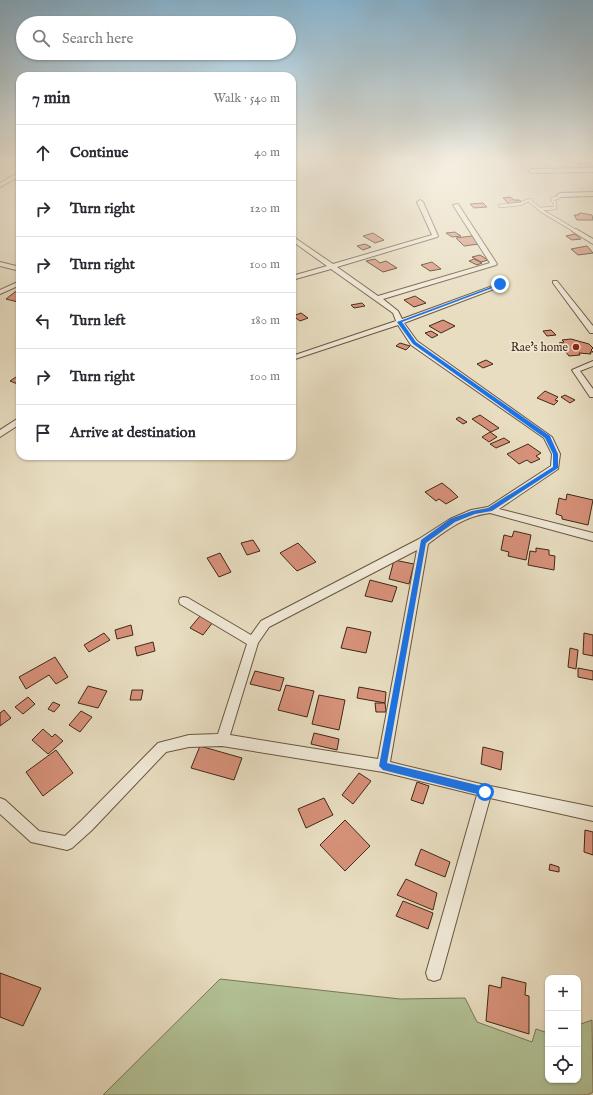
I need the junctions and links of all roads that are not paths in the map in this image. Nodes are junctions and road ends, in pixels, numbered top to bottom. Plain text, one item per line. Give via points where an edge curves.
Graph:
1 (424, 211) edge
2 (460, 211) edge
3 (543, 211) edge
4 (574, 230) joint
5 (296, 241) edge
6 (593, 242) edge
7 (0, 264) edge
8 (332, 266) junction
9 (16, 268) edge
10 (296, 277) edge
11 (555, 282) dead end
12 (500, 284) dead end
13 (16, 285) edge
14 (0, 292) edge
15 (377, 299) junction
16 (400, 322) junction
17 (593, 331) edge
18 (296, 357) edge
19 (593, 363) edge
20 (593, 394) edge
21 (16, 423) edge
22 (0, 434) edge
23 (490, 510) junction
24 (593, 537) edge
25 (423, 542) junction
26 (184, 602) dead end
27 (253, 642) junction
28 (222, 740) junction
29 (383, 766) junction
30 (485, 792) junction
31 (0, 805) edge
32 (593, 814) edge
33 (434, 973) dead end

1 - 8 street via 435,236
2 - 15 street via 494,264
3 - 4 lane
4 - 6 street
5 - 8 street
7 - 9 street
8 - 10 street
8 - 15 street
11 - 17 street
12 - 16 street
13 - 14 street
15 - 16 street via 396,312
16 - 18 street
16 - 23 street via 414,343 548,437 556,454 555,468
19 - 20 street via 576,370
21 - 22 street
23 - 24 street
23 - 25 street via 474,512 453,521
25 - 27 street via 265,624
25 - 29 street
26 - 27 street
27 - 28 street
28 - 29 street
28 - 31 street via 189,741 162,747 88,825 67,843 36,837
29 - 30 street
30 - 32 street
30 - 33 street

